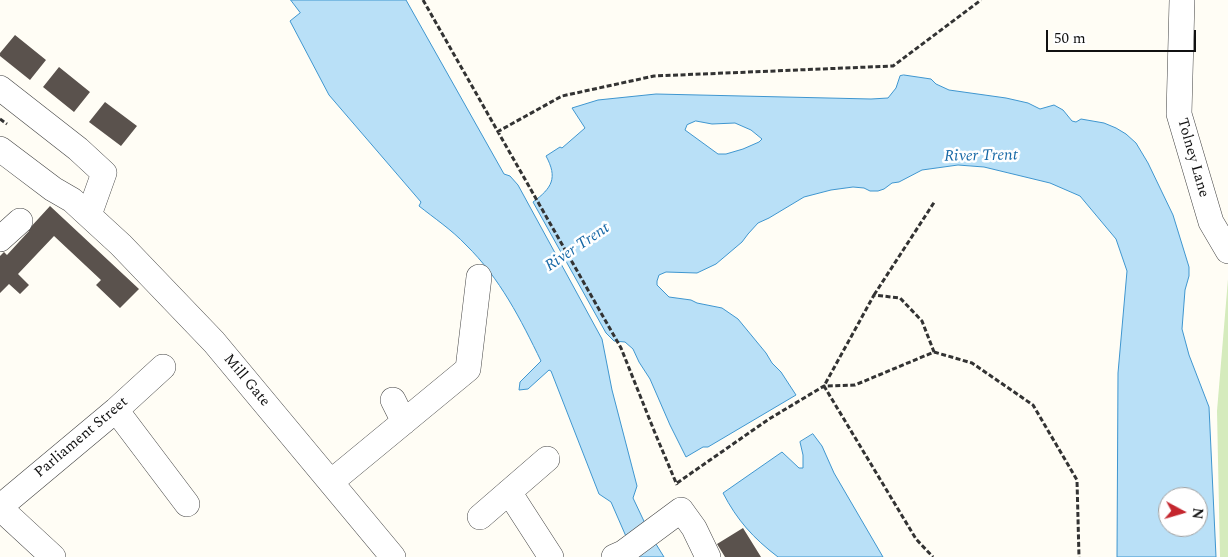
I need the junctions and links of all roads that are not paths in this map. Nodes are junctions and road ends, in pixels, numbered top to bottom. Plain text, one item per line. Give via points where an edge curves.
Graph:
1 (1182, 0) edge
2 (0, 88) edge
3 (0, 149) edge
4 (89, 215) junction
5 (20, 221) dead end
6 (0, 240) edge
7 (1228, 251) edge
8 (479, 277) dead end
9 (163, 367) dead end
10 (393, 400) dead end
11 (116, 410) junction
12 (404, 422) junction
13 (547, 459) dead end
14 (330, 482) junction
15 (509, 492) junction
16 (186, 504) dead end
17 (0, 508) edge
18 (480, 517) dead end
19 (618, 555) edge
20 (53, 557) edge
21 (393, 557) edge
22 (551, 557) edge
23 (708, 557) edge

1 - 7 street, Tolney Lane via 1179,114 1211,222
2 - 4 street via 78,149 104,174
3 - 4 street, Mill Gate
4 - 14 street, Mill Gate via 214,342
5 - 6 street
8 - 12 street via 468,369
9 - 11 street, Parliament Street
10 - 12 street
11 - 16 street
11 - 17 street, Parliament Street
12 - 14 street
13 - 15 street
14 - 21 street, Mill Gate
15 - 18 street
15 - 22 street
17 - 20 street
19 - 23 street via 681,510

